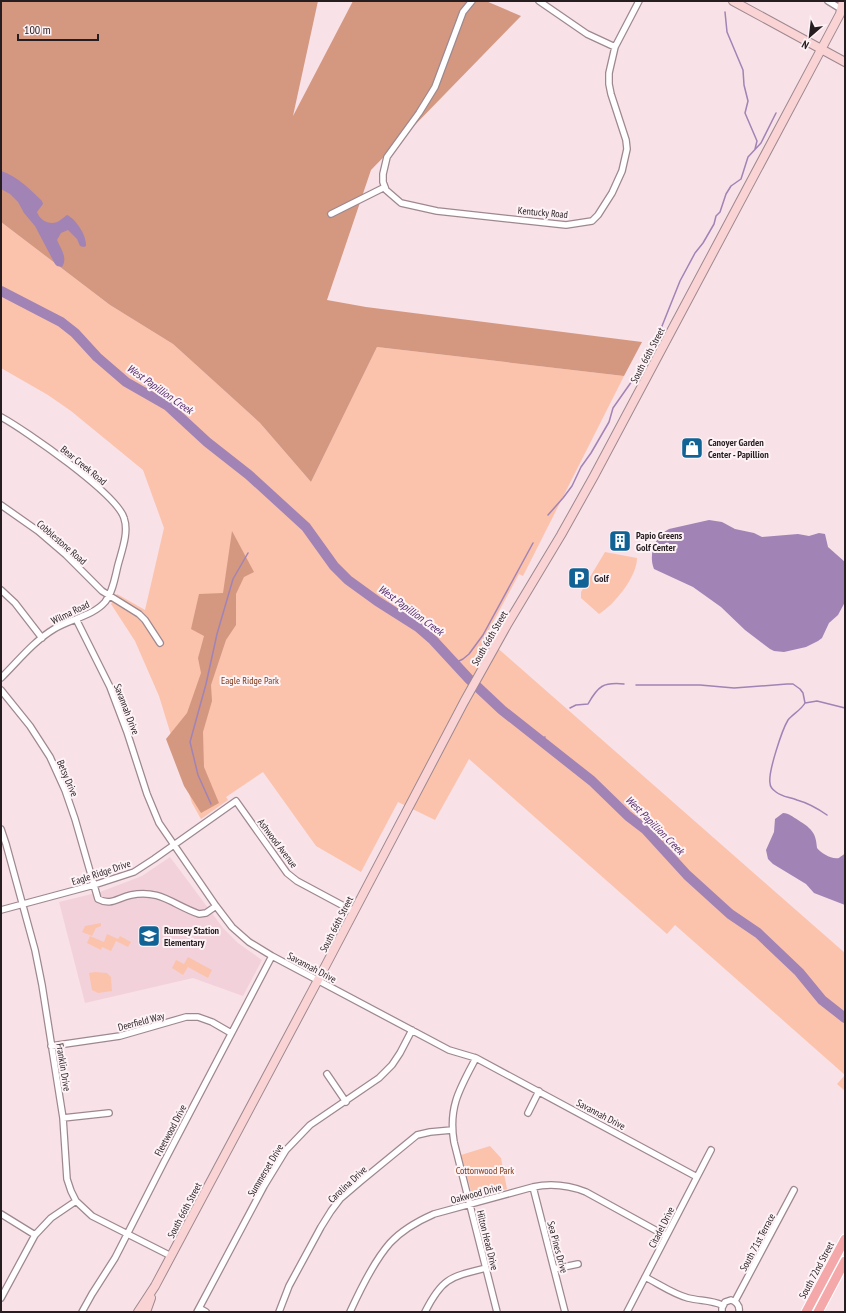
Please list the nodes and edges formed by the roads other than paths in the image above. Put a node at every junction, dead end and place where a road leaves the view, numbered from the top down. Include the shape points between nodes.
1 (472, 1) edge
2 (539, 1) edge
3 (639, 1) edge
4 (733, 1) edge
5 (828, 1) edge
6 (842, 5) edge
7 (615, 47) junction
8 (822, 49) junction
9 (845, 62) edge
10 (385, 188) junction
11 (331, 214) dead end
12 (1, 417) edge
13 (1, 505) edge
14 (123, 547) joint
15 (1, 590) edge
16 (109, 596) junction
17 (76, 619) junction
18 (42, 638) junction
19 (160, 644) dead end
20 (1, 678) edge
21 (1, 690) edge
22 (236, 801) joint
23 (1, 829) edge
24 (174, 845) junction
25 (94, 885) junction
26 (23, 904) junction
27 (216, 906) junction
28 (1, 910) edge
29 (353, 911) junction
30 (272, 956) junction
31 (318, 980) junction
32 (412, 1030) junction
33 (231, 1033) junction
34 (51, 1046) junction
35 (476, 1058) junction
36 (328, 1074) dead end
37 (539, 1091) junction
38 (346, 1102) junction
39 (109, 1113) dead end
40 (528, 1113) dead end
41 (63, 1118) junction
42 (452, 1130) junction
43 (711, 1150) dead end
44 (697, 1177) junction
45 (533, 1187) junction
46 (794, 1190) dead end
47 (76, 1201) junction
48 (470, 1204) junction
49 (1, 1214) edge
50 (128, 1234) junction
51 (35, 1235) junction
52 (666, 1236) junction
53 (845, 1239) edge
54 (171, 1256) junction
55 (845, 1261) edge
56 (578, 1264) dead end
57 (486, 1268) junction
58 (554, 1270) junction
59 (645, 1277) junction
60 (155, 1286) junction
61 (2, 1294) edge
62 (735, 1301) junction
63 (722, 1305) junction
64 (198, 1310) edge
65 (82, 1312) edge
66 (138, 1312) edge
67 (146, 1312) edge
68 (206, 1312) edge
69 (279, 1312) edge
70 (350, 1312) edge
71 (425, 1312) edge
72 (497, 1312) edge
73 (565, 1312) edge
74 (627, 1312) edge
75 (722, 1312) edge
76 (739, 1312) edge
77 (806, 1312) edge
78 (818, 1312) edge

1 - 10 street via 464,12 435,86 387,157 383,174
2 - 7 street via 587,34
3 - 7 street, Kentucky Road
4 - 8 street
5 - 6 street
6 - 8 street, South 66th Street
7 - 10 street, Kentucky Road via 609,84 627,149 622,171 612,193 604,208 592,221 566,225 437,211 401,203
8 - 9 street
8 - 29 street, South 66th Street via 589,485 485,663
10 - 11 street
12 - 14 street, Bear Creek Road via 68,463 121,509 126,528
13 - 16 street, Cobblestone Road via 61,550
14 - 16 street, Wilma Road
15 - 18 street
16 - 17 street, Wilma Road via 97,609
16 - 19 street, Cobblestone Road via 139,614
17 - 18 street, Wilma Road
17 - 24 street, Savannah Drive via 110,687 159,823
18 - 20 street, Wilma Road
21 - 25 street, Betsy Drive via 30,726 53,764 75,819
22 - 24 street, Eagle Ridge Drive
22 - 29 street, Ashwood Avenue via 288,873 297,881
23 - 26 street, Franklin Drive
24 - 25 street, Eagle Ridge Drive via 134,872
24 - 27 street, Savannah Drive
25 - 26 street, Eagle Ridge Drive
25 - 27 street, Betsy Drive via 98,900 103,902 109,903 130,895 150,894 163,897 199,914 206,913
26 - 28 street, Eagle Ridge Drive
26 - 34 street, Franklin Drive via 35,950
27 - 30 street, Savannah Drive via 249,942
29 - 31 street, South 66th Street
30 - 31 street, Savannah Drive
30 - 33 street, Fleetwood Drive
31 - 32 street, Savannah Drive
31 - 54 street, South 66th Street
32 - 35 street, Savannah Drive via 449,1050
32 - 38 street, Summerset Drive via 392,1065
33 - 34 street, Deerfield Way via 198,1017 186,1017 120,1036
33 - 50 street, Fleetwood Drive
34 - 41 street, Franklin Drive
35 - 37 street, Savannah Drive
35 - 42 street, Hilton Head Drive via 456,1100
36 - 38 street
37 - 40 street
37 - 44 street, Savannah Drive
38 - 64 street, Summerset Drive via 310,1125 286,1150 260,1193
39 - 41 street
41 - 47 street, Franklin Drive via 67,1179
42 - 48 street, Hilton Head Drive
42 - 69 street, Carolina Drive via 417,1135 340,1199 317,1233 289,1286
43 - 44 street, Citadel Drive
44 - 52 street, Citadel Drive
45 - 48 street, Oakwood Drive
45 - 52 street, Oakwood Drive via 545,1184 572,1187 586,1192
45 - 58 street, Sea Pines Drive
46 - 62 street, South 71st Terrace
47 - 50 street, Franklin Drive via 92,1216
47 - 51 street via 51,1218
48 - 57 street, Hilton Head Drive
48 - 70 street, Oakwood Drive via 418,1221 391,1242 372,1269
49 - 51 street
50 - 54 street, Franklin Drive
50 - 65 street, Fleetwood Drive
51 - 61 street
52 - 59 street, Citadel Drive
53 - 77 main road, South 72nd Street
54 - 60 street, South 66th Street
55 - 78 main road
56 - 58 street
57 - 71 street via 446,1281 433,1295
57 - 72 street, Hilton Head Drive
58 - 73 street, Sea Pines Drive
59 - 63 street via 682,1296 715,1301
59 - 74 street, Citadel Drive
60 - 66 street, South 66th Street
60 - 67 street, South 66th Street
62 - 63 street via 728,1301
62 - 76 street via 739,1306
63 - 75 street
64 - 68 street

